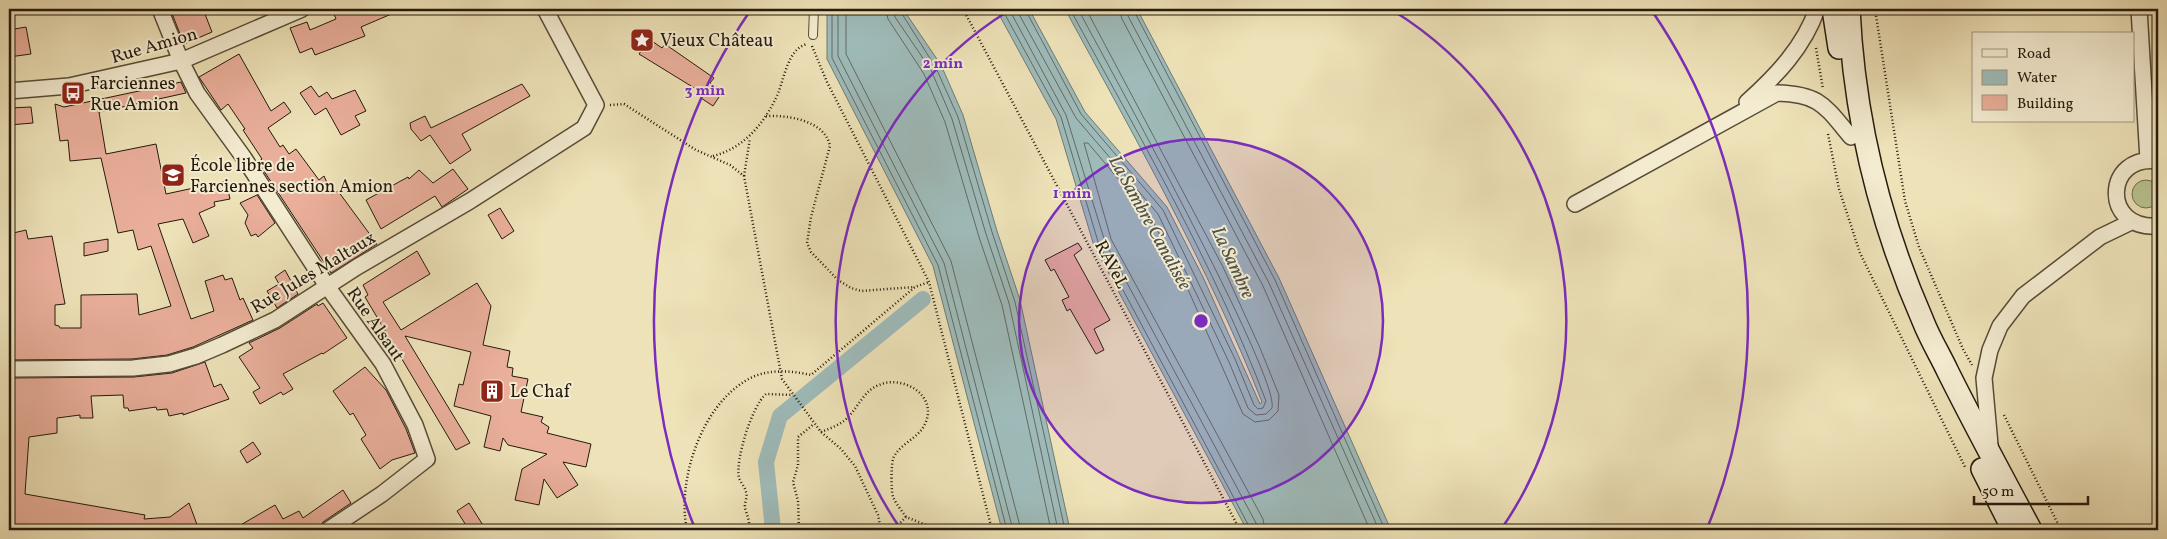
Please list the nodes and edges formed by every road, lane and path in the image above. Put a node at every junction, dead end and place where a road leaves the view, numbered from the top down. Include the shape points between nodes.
1 (160, 9) edge
2 (302, 9) edge
3 (545, 9) edge
4 (814, 9) edge
5 (963, 9) edge
6 (1817, 9) edge
7 (1833, 9) edge
8 (1849, 9) edge
9 (1875, 9) edge
10 (2139, 9) edge
11 (813, 35) dead end
12 (181, 61) junction
13 (9, 91) edge
14 (596, 106) junction
15 (1733, 115) junction
16 (766, 116) junction
17 (750, 136) junction
18 (1851, 137) junction
19 (713, 156) junction
20 (2153, 161) edge
21 (744, 176) junction
22 (1575, 204) dead end
23 (2131, 222) junction
24 (2158, 226) edge
25 (929, 282) junction
26 (327, 286) junction
27 (915, 287) junction
28 (9, 368) edge
29 (780, 372) junction
30 (1984, 386) junction
31 (793, 395) junction
32 (2002, 411) dead end
33 (814, 424) junction
34 (821, 432) junction
35 (1991, 457) junction
36 (906, 517) junction
37 (328, 530) edge
38 (687, 530) edge
39 (748, 530) edge
40 (799, 530) edge
41 (881, 530) edge
42 (893, 530) edge
43 (939, 530) edge
44 (992, 530) edge
45 (1240, 530) edge
46 (2013, 530) edge
47 (2032, 530) edge
48 (2061, 530) edge

1 - 12 street, Rue Alsaut
2 - 12 street, Rue Amion
3 - 14 street
4 - 11 lane
5 - 45 path, RAVeL / RAVeL
6 - 15 street via 1813,22 1789,61
7 - 18 main road
8 - 35 main road via 1852,57 1864,135 1895,248 1923,322
9 - 30 path via 1905,201 1919,247 1963,349
10 - 20 street
12 - 13 street, Rue Amion via 70,86
12 - 26 street, Rue Alsaut via 197,92
14 - 19 path via 624,104 696,150
14 - 26 street, Rue Jules Maltaux via 584,128
15 - 18 street via 1777,93 1796,93 1823,104
15 - 22 street
16 - 17 path
16 - 25 path via 794,54 799,48 810,45
16 - 27 path via 795,117 828,137 830,146 807,243 819,263 838,280 861,291
17 - 19 path via 727,152
17 - 21 path
18 - 46 main road via 1860,181 1882,253 1911,326
19 - 21 path
20 - 23 street via 2134,163 2117,184 2116,198 2121,212
21 - 29 path
23 - 24 street via 2144,227
23 - 30 street via 2100,237 2023,296 1995,337
25 - 27 path
25 - 44 path
26 - 28 street, Rue Jules Maltaux via 275,320 196,356 168,364 133,368
26 - 37 street, Rue Alsaut via 383,364 415,425 427,459
27 - 29 path via 811,375
29 - 31 path
29 - 38 path via 754,377 740,386 707,421 687,476 684,512
30 - 35 street
31 - 33 path
31 - 39 path via 766,394 752,415 738,465 747,494
32 - 48 path
33 - 34 path
33 - 40 path via 798,438 798,465 793,482 798,501
34 - 36 path via 850,416 863,397 882,384 898,381 909,384 919,393 927,404 924,425 893,460 893,496
34 - 41 path via 855,466 878,515
35 - 47 main road
36 - 42 path
36 - 43 path

